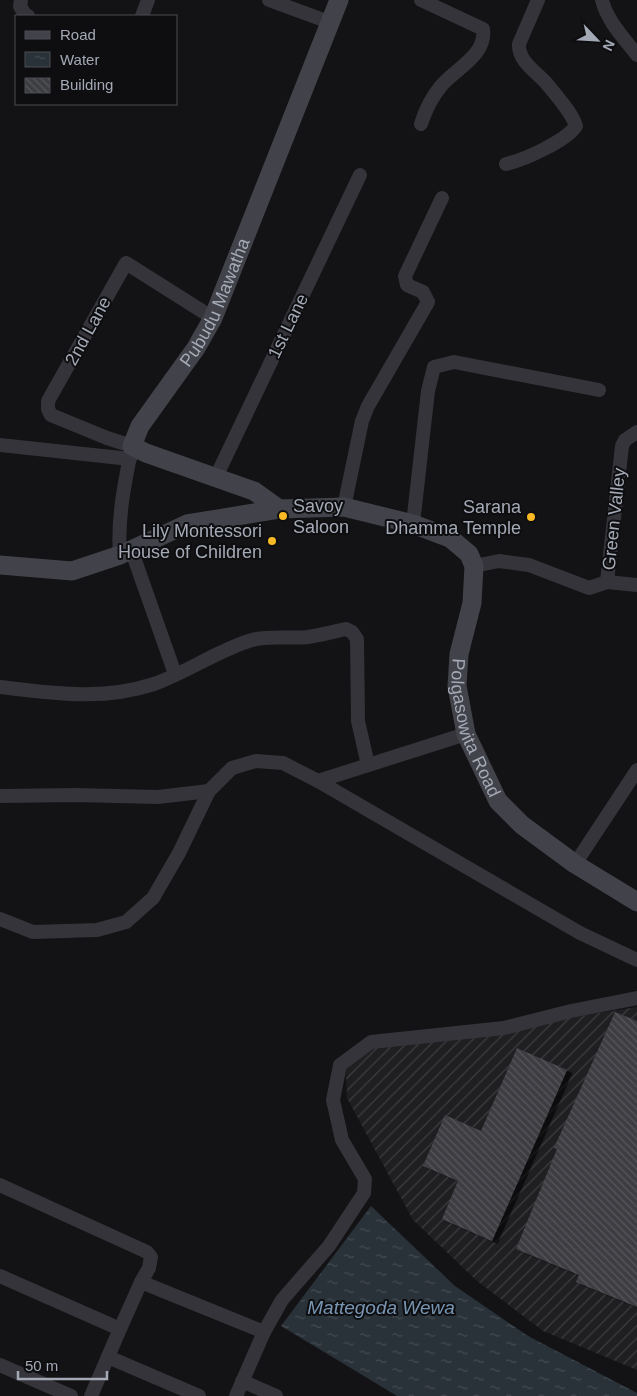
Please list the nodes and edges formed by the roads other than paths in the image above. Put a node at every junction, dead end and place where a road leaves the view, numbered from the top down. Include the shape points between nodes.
1 (21, 0) edge
2 (148, 0) edge
3 (269, 0) edge
4 (339, 0) edge
5 (421, 0) edge
6 (538, 0) edge
7 (602, 0) edge
8 (25, 15) edge
9 (142, 15) edge
10 (329, 22) junction
11 (637, 55) edge
12 (421, 124) dead end
13 (506, 164) dead end
14 (360, 175) dead end
15 (442, 198) dead end
16 (213, 318) junction
17 (599, 390) dead end
18 (637, 432) edge
19 (0, 445) edge
20 (131, 453) junction
21 (216, 477) junction
22 (344, 508) junction
23 (279, 509) junction
24 (413, 524) junction
25 (126, 552) junction
26 (0, 565) edge
27 (474, 566) junction
28 (607, 582) junction
29 (637, 585) edge
30 (175, 674) junction
31 (0, 687) edge
32 (466, 734) junction
33 (368, 765) junction
34 (637, 770) edge
35 (318, 781) junction
36 (209, 791) junction
37 (0, 796) edge
38 (575, 864) junction
39 (637, 902) edge
40 (0, 919) edge
41 (637, 960) edge
42 (637, 998) edge
43 (0, 1185) edge
44 (0, 1276) edge
45 (141, 1282) junction
46 (120, 1329) junction
47 (264, 1332) junction
48 (108, 1357) junction
49 (0, 1365) edge
50 (242, 1381) junction
51 (71, 1396) edge
52 (91, 1396) edge
53 (199, 1396) edge
54 (236, 1396) edge
55 (276, 1396) edge

1 - 8 street via 20,6
2 - 9 street
3 - 10 street
4 - 10 street, Pubudu Mawatha
5 - 12 street via 483,30 484,38 476,53 440,86 424,112
6 - 13 street via 519,50 576,126 572,132 540,151
7 - 11 street via 611,21
10 - 16 street, Pubudu Mawatha
14 - 21 street, 1st Lane
15 - 22 street via 404,276 407,285 423,292 428,302 368,406
16 - 20 street, Pubudu Mawatha via 196,348 140,426
16 - 20 street, 2nd Lane via 126,263 48,401 48,409 51,415 107,438
17 - 24 street via 454,362 434,367 428,391
18 - 28 street, Green Valley via 622,446
19 - 20 street
20 - 21 street via 146,453
20 - 25 street via 118,536
21 - 23 street via 254,491
22 - 23 street
22 - 24 street
23 - 25 street via 187,524
24 - 27 street via 450,538 469,554
25 - 26 street via 72,571
25 - 30 street
27 - 28 street via 499,561 529,566 589,588
27 - 32 street, Polgasowita Road via 472,603 459,654 457,686
28 - 29 street
30 - 31 street via 118,693 68,695
30 - 33 street via 252,640 307,637 346,629 357,638 358,720
32 - 33 street
32 - 38 street, Polgasowita Road via 498,801 522,825
33 - 35 street
34 - 38 street
35 - 36 street via 283,762 256,761 232,768
35 - 41 street via 580,933
36 - 37 street via 158,797
36 - 40 street via 154,898 126,922 97,930 33,932
38 - 39 street, Polgasowita Road
42 - 47 street via 504,1028 371,1042 340,1065 333,1100 342,1140 365,1179 364,1192 329,1246 282,1300
43 - 45 street via 147,1252 151,1258 149,1268
44 - 46 street
45 - 46 street
45 - 47 street
46 - 48 street
47 - 50 street
48 - 52 street
48 - 53 street
49 - 51 street
50 - 54 street
50 - 55 street

